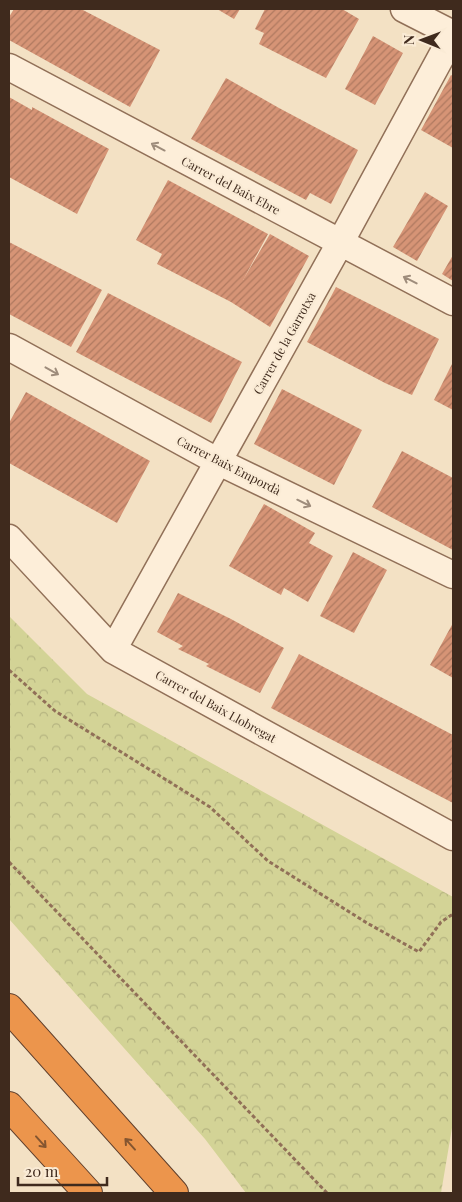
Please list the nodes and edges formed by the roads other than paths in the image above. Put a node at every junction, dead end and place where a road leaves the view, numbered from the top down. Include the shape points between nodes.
1 (404, 9) edge
2 (453, 35) edge
3 (9, 67) edge
4 (340, 244) junction
5 (453, 302) edge
6 (9, 347) edge
7 (217, 461) junction
8 (9, 538) edge
9 (453, 575) edge
10 (113, 650) junction
11 (453, 837) edge
12 (9, 1008) edge
13 (9, 1106) edge
14 (88, 1193) edge
15 (174, 1193) edge

1 - 2 street
2 - 4 street, Carrer de la Garrotxa
4 -> 3 street, Carrer del Baix Ebre
5 -> 4 street, Carrer del Baix Ebre
4 - 7 street, Carrer de la Garrotxa
6 -> 7 street, Carrer Baix Empordà
7 -> 9 street, Carrer Baix Empordà
7 - 10 street, Carrer de la Garrotxa
8 - 10 street, Carrer del Baix Llobregat
10 - 11 street, Carrer del Baix Llobregat
15 -> 12 highway
13 -> 14 highway

